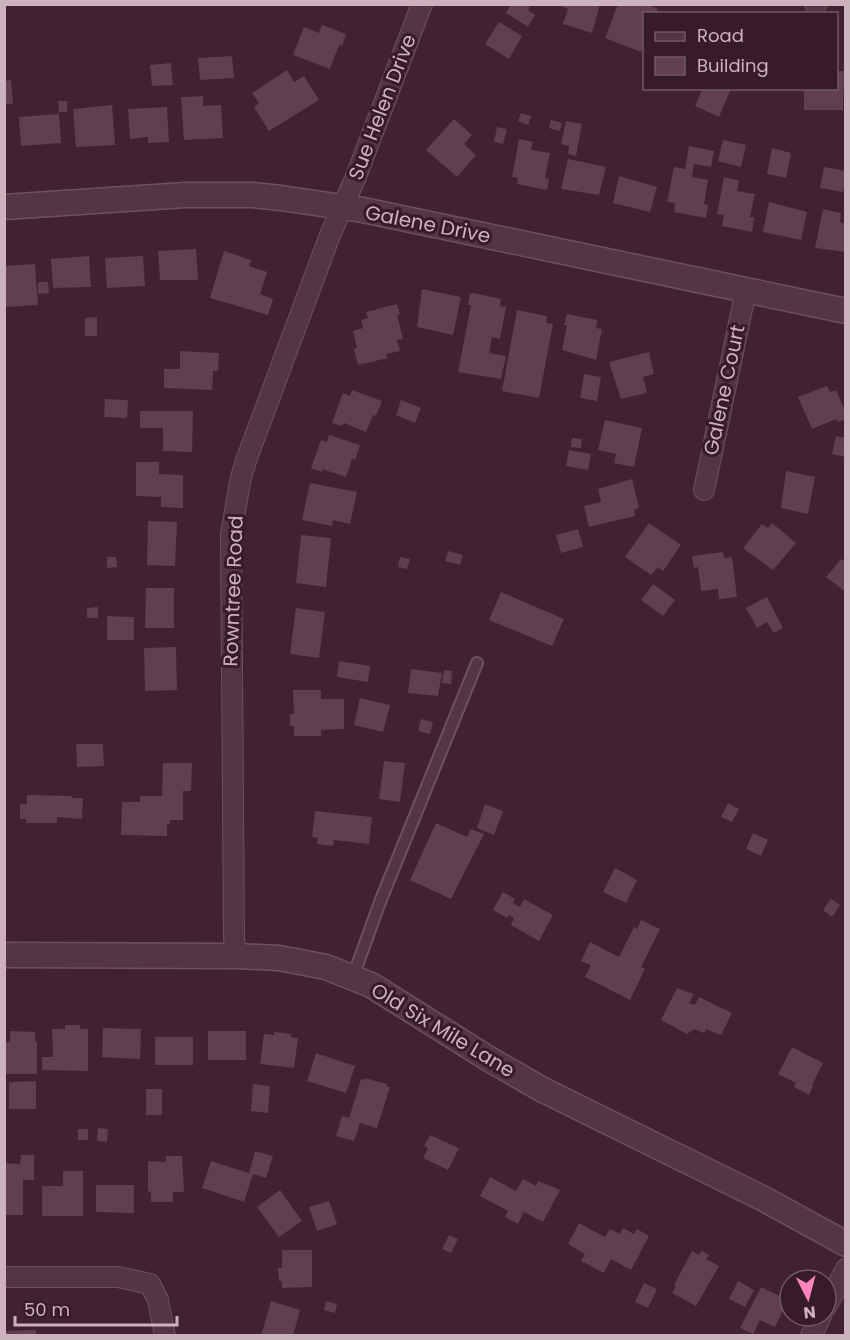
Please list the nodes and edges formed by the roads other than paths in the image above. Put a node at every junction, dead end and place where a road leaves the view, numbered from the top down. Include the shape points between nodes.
1 (422, 4) edge
2 (4, 207) edge
3 (342, 208) junction
4 (746, 290) junction
5 (846, 310) edge
6 (704, 490) dead end
7 (477, 663) dead end
8 (4, 955) edge
9 (236, 956) junction
10 (353, 977) junction
11 (846, 1244) edge
12 (846, 1269) edge
13 (4, 1277) edge
14 (838, 1284) edge
15 (165, 1335) edge

1 - 3 street, Sue Helen Drive
2 - 3 street, Galene Drive via 185,195 253,195
3 - 4 street, Galene Drive
3 - 9 street, Rowntree Road via 247,459 231,534
4 - 5 street, Galene Drive
4 - 6 street, Galene Court
7 - 10 lane
8 - 9 street, Old Six Mile Lane
9 - 10 street, Old Six Mile Lane via 300,961
10 - 11 street, Old Six Mile Lane via 543,1090
12 - 14 street
13 - 15 street via 118,1277 150,1284 158,1300

